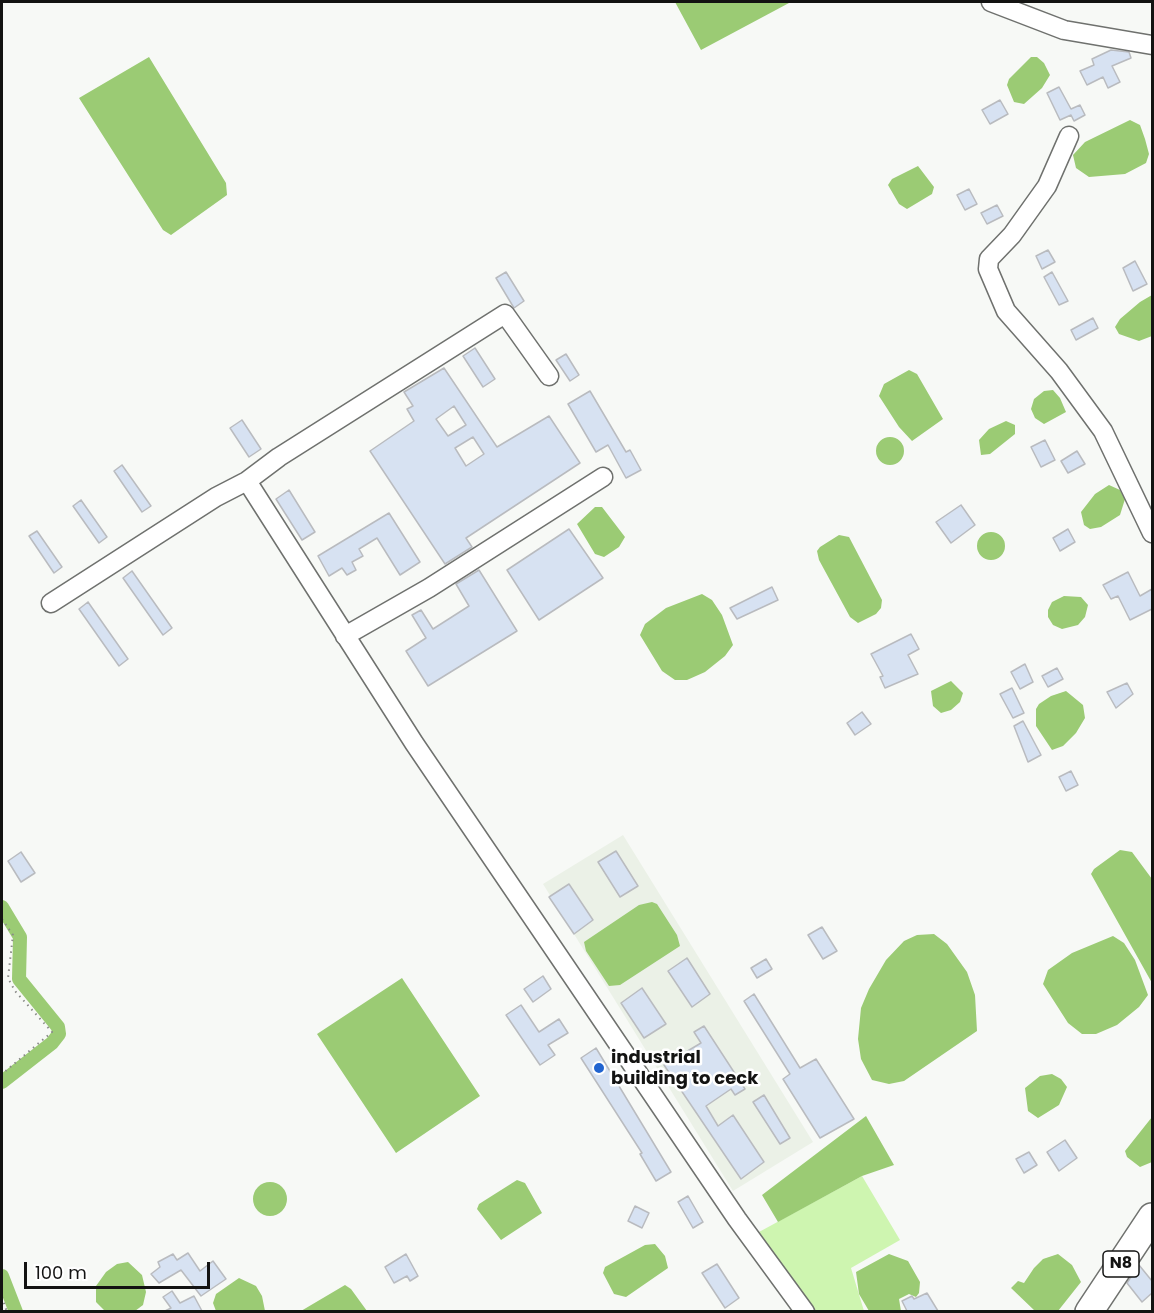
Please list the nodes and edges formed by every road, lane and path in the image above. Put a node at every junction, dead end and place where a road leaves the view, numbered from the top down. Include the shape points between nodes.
1 (991, 2) edge
2 (1152, 45) edge
3 (1069, 136) dead end
4 (549, 376) dead end
5 (603, 477) dead end
6 (247, 481) junction
7 (1152, 533) edge
8 (51, 603) dead end
9 (345, 636) junction
10 (2, 919) edge
11 (2, 1074) edge
12 (1152, 1217) edge
13 (2, 1297) edge
14 (7, 1311) edge
15 (805, 1311) edge
16 (1089, 1311) edge

1 - 2 street via 1064,30
3 - 7 street via 1047,186 1012,235 989,259 988,269 1006,310 1059,371 1103,431
4 - 6 street via 505,314
5 - 9 street via 429,588
6 - 8 street
6 - 9 street
9 - 15 street via 737,1219
10 - 11 path via 12,935 8,978 52,1032
12 - 16 highway, N8
13 - 14 path

